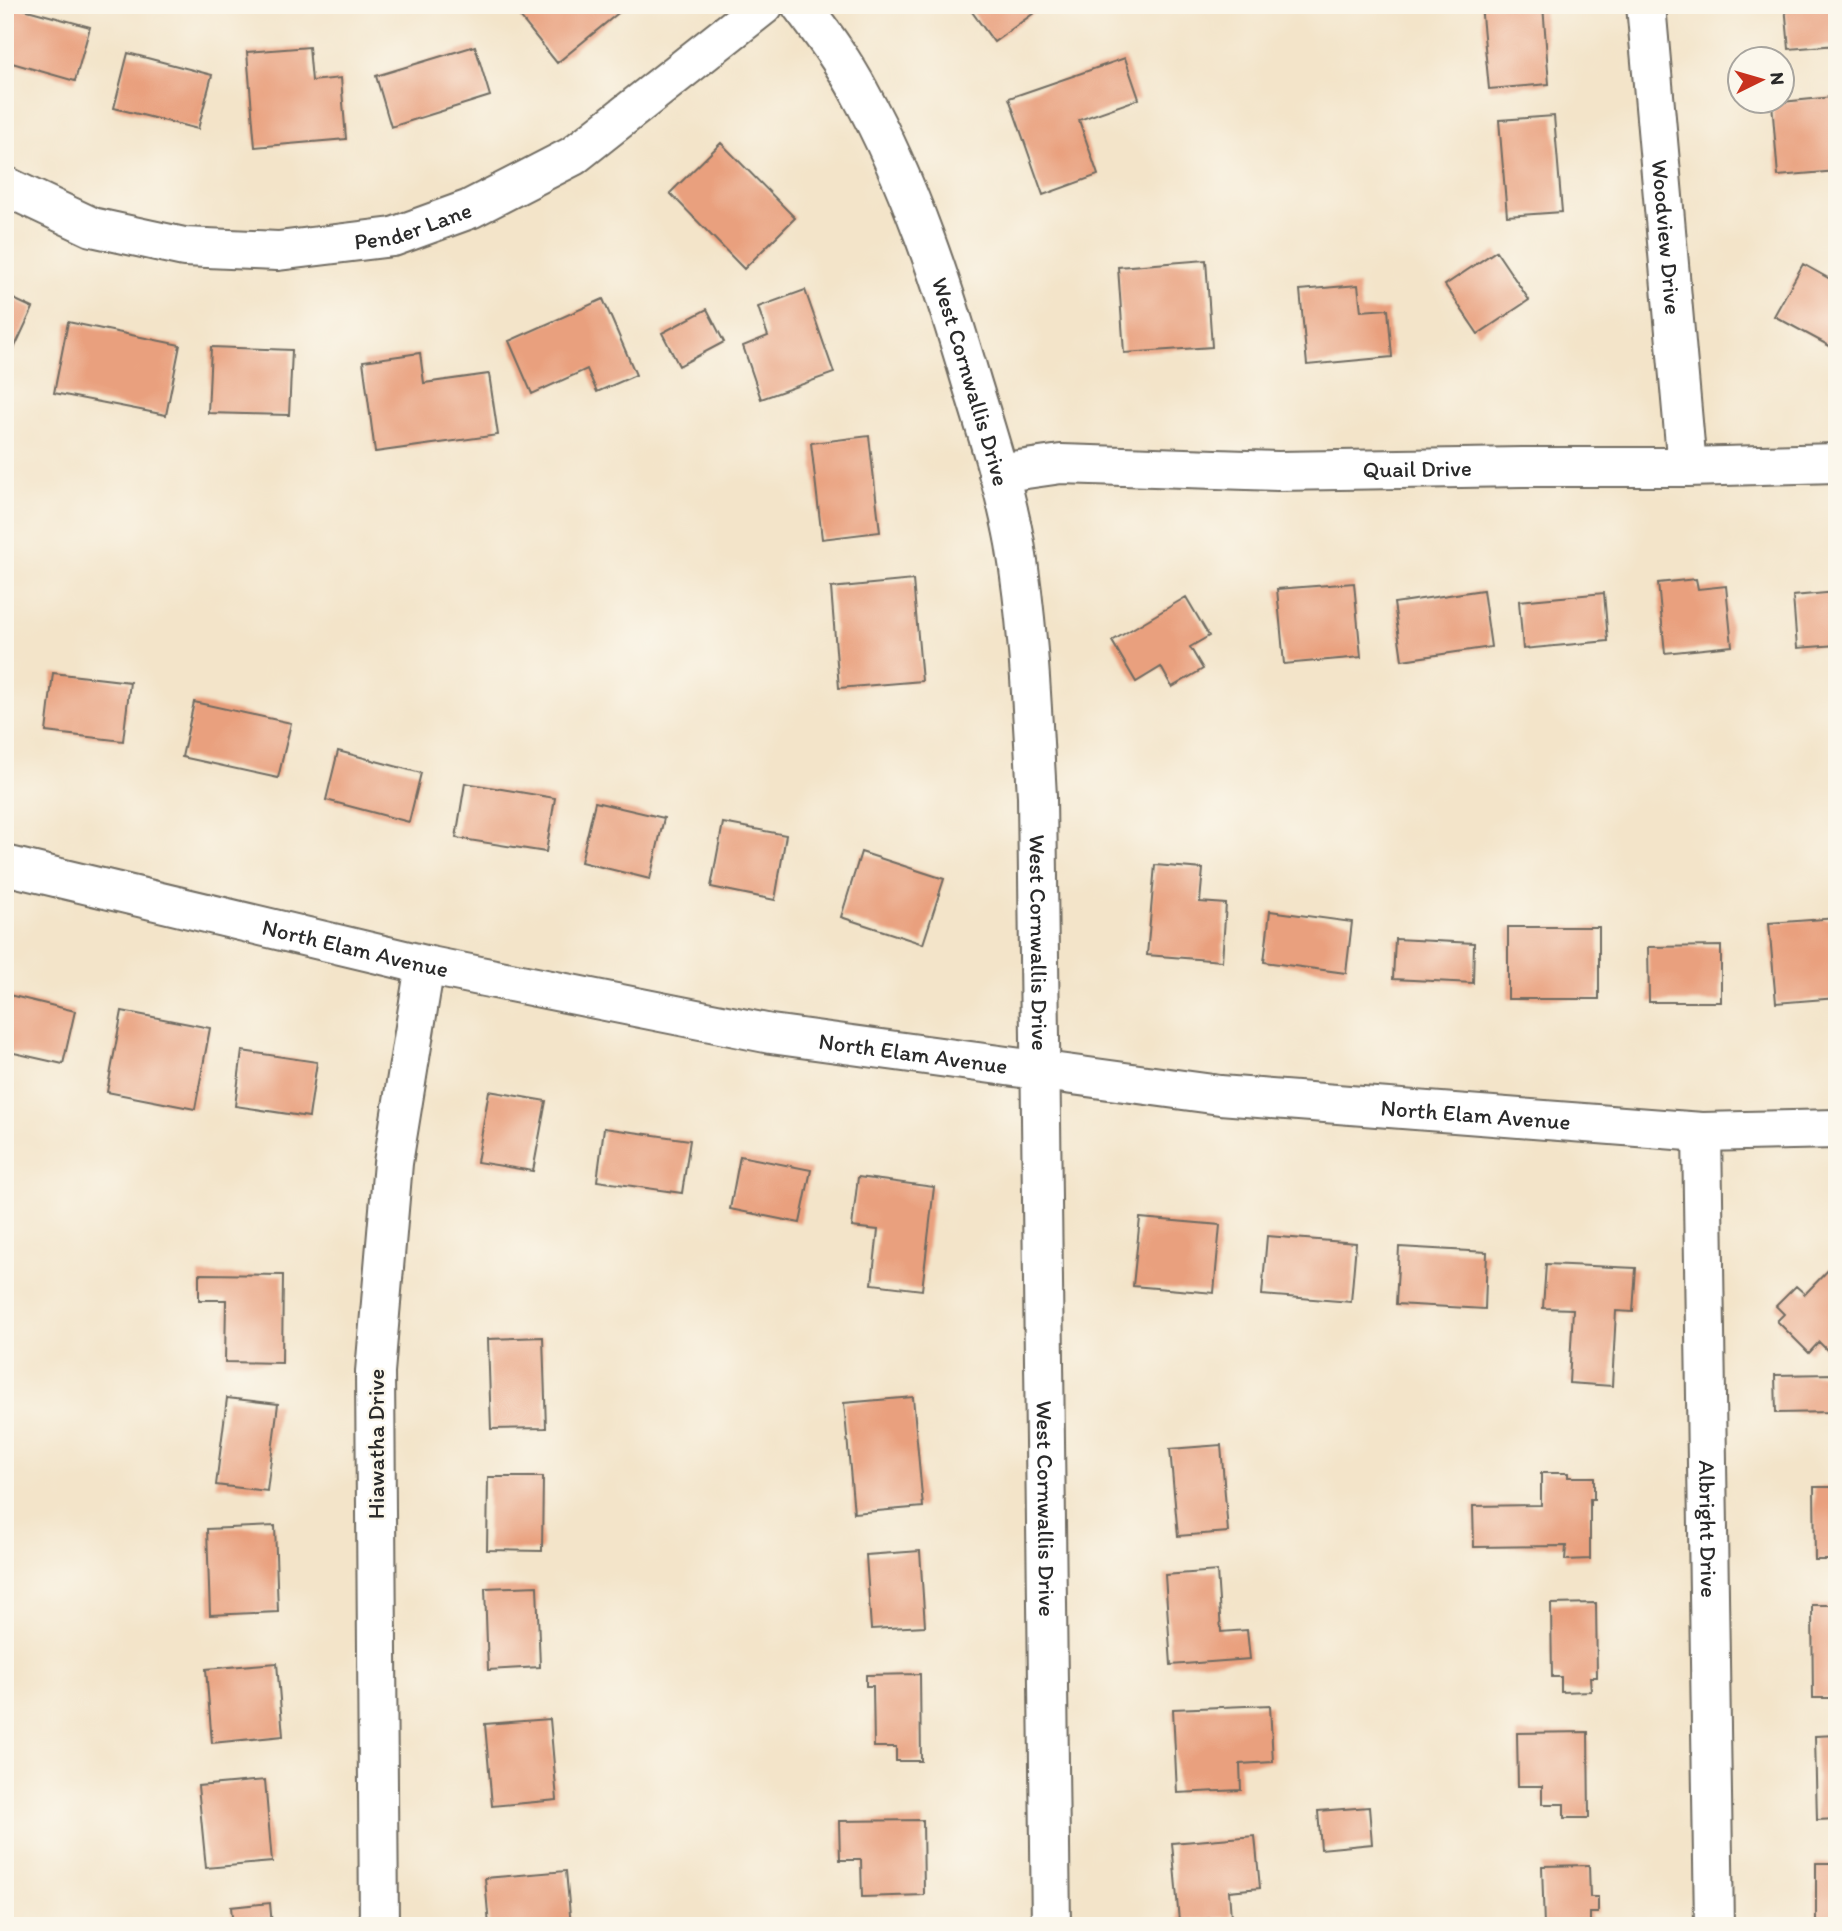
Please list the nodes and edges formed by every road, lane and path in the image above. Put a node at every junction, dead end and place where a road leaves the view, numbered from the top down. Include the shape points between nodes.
1 (764, 5) edge
2 (801, 5) edge
3 (1646, 5) edge
4 (5, 187) edge
5 (1837, 463) edge
6 (1687, 467) junction
7 (998, 473) junction
8 (5, 864) edge
9 (425, 965) junction
10 (1041, 1071) junction
11 (1837, 1129) edge
12 (1702, 1132) junction
13 (379, 1926) edge
14 (1051, 1926) edge
15 (1714, 1926) edge

1 - 4 street, Pender Lane via 573,156 470,209 393,237 278,251 184,247 92,227
2 - 7 street, West Cornwallis Drive via 860,92 896,168 945,293
3 - 6 street, Woodview Drive
5 - 6 street, Quail Drive
6 - 7 street, Quail Drive via 1278,471 1061,464
7 - 10 street, West Cornwallis Drive via 1026,619 1037,796
8 - 9 street, North Elam Avenue
9 - 10 street, North Elam Avenue via 771,1034
9 - 13 street, Hiawatha Drive via 393,1163 375,1372
10 - 12 street, North Elam Avenue via 1220,1095
10 - 14 street, West Cornwallis Drive
11 - 12 street, North Elam Avenue
12 - 15 street, Albright Drive

